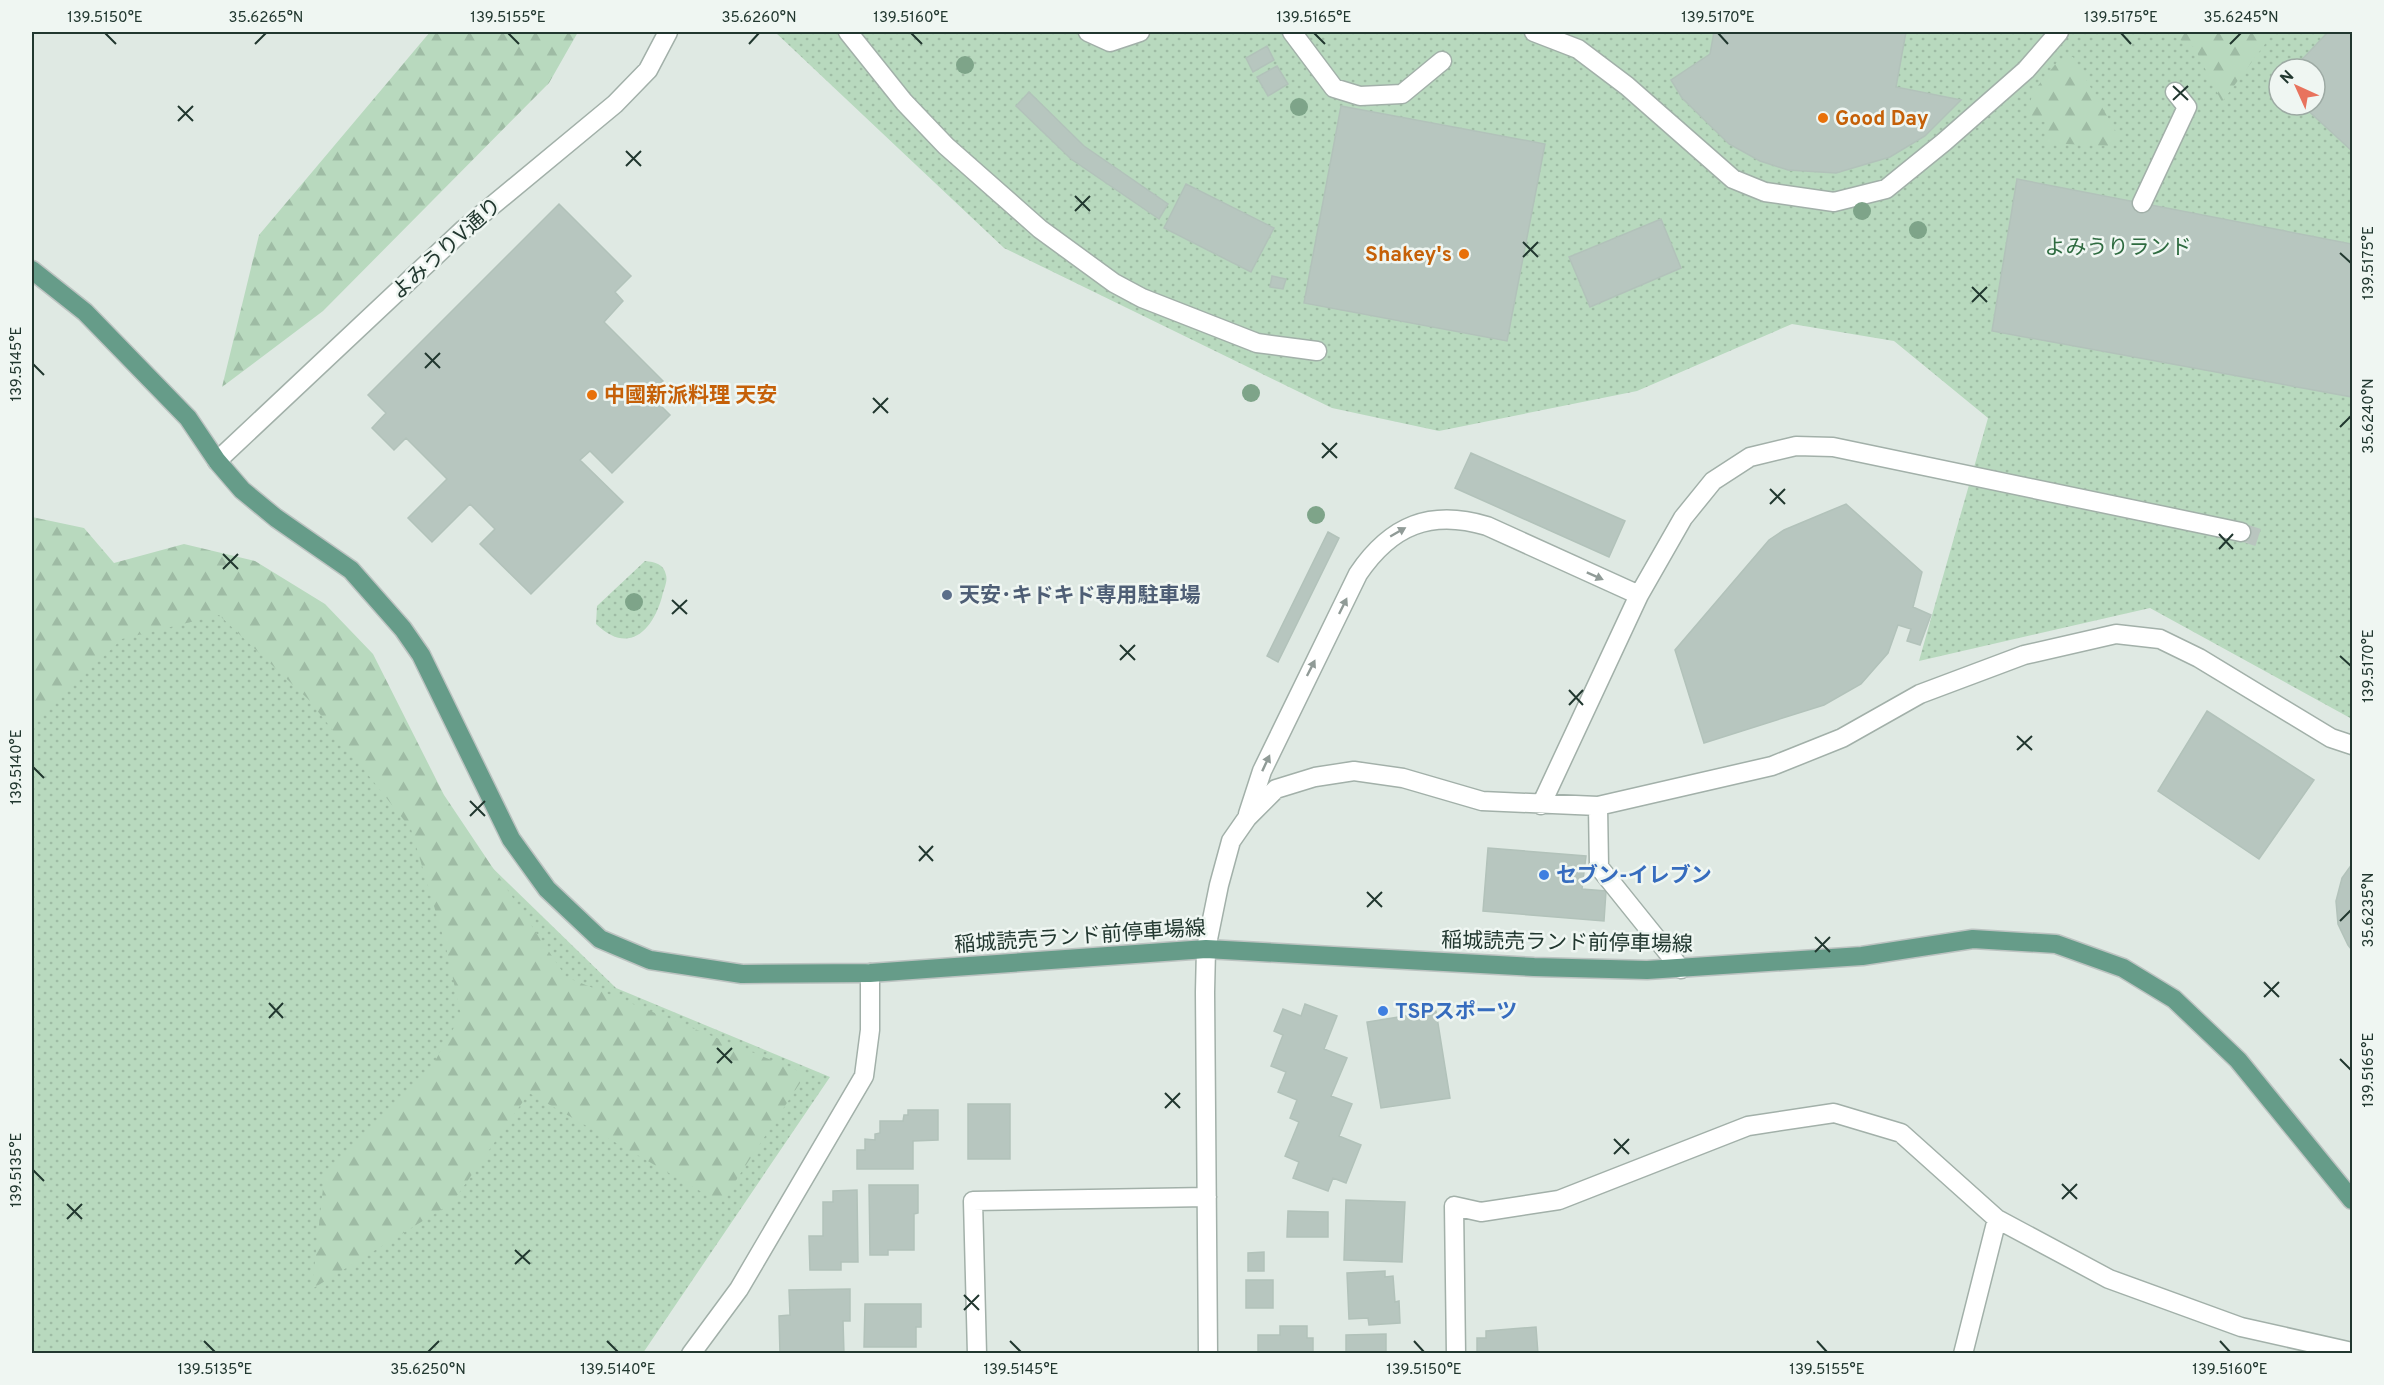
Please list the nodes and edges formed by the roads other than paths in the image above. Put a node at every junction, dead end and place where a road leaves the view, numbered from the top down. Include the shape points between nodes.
1 (668, 32) edge
2 (848, 32) edge
3 (1088, 32) edge
4 (1140, 32) edge
5 (1292, 32) edge
6 (1534, 32) edge
7 (2059, 32) edge
8 (1442, 61) dead end
9 (2175, 92) dead end
10 (2142, 203) dead end
11 (32, 270) edge
12 (1317, 351) dead end
13 (217, 461) junction
14 (2241, 532) tunnel mouth
15 (1639, 595) junction
16 (2352, 745) edge
17 (1541, 805) junction
18 (1598, 806) junction
19 (1247, 818) junction
20 (1206, 949) junction
21 (1681, 969) junction
22 (870, 973) junction
23 (1207, 1197) junction
24 (2352, 1200) edge
25 (1997, 1219) junction
26 (2352, 1352) edge
27 (691, 1353) edge
28 (977, 1353) edge
29 (1208, 1353) edge
30 (1456, 1353) edge
31 (1963, 1353) edge

1 - 13 street, よみうりV通り via 648,70 615,104 464,229
2 - 12 street via 904,102 946,146 1040,229 1114,283 1257,343
3 - 4 street via 1110,42
5 - 8 street via 1334,88 1360,96 1402,94
6 - 7 street via 1578,49 1628,86 1733,179 1765,192 1834,202 1886,189 2026,70
9 - 10 street via 2187,107
11 - 13 main road, 稲城読売ランド前停車場線 via 85,312 188,418
13 - 22 main road, 稲城読売ランド前停車場線 via 242,490 276,518 351,570 403,629 433,678 511,839 547,889 600,939 650,960 742,974
14 - 15 street via 1833,447 1796,446 1750,457 1713,481 1683,518
15 - 17 street
19 -> 15 street via 1262,771 1358,574 1372,553 1407,527 1430,520 1465,519
16 - 18 street via 2331,738 2199,658 2160,639 2116,634 2024,655 1920,694 1842,738 1772,766
17 - 18 street
17 - 19 street via 1482,801 1403,778 1354,771 1276,789
18 - 21 street via 1599,867
19 - 20 street via 1231,841
20 - 21 main road, 稲城読売ランド前停車場線 via 1534,967
20 - 22 main road, 稲城読売ランド前停車場線
20 - 23 street
21 - 24 main road, 稲城読売ランド前停車場線 via 1862,956 1973,939 2056,944 2123,968 2174,999 2238,1060
22 - 27 street via 870,1030 864,1076 739,1289
23 - 28 street via 973,1201
23 - 29 street
25 - 26 street via 2109,1279 2241,1327
25 - 30 street via 1901,1133 1834,1113 1748,1126 1559,1200 1481,1212 1454,1206
25 - 31 street

